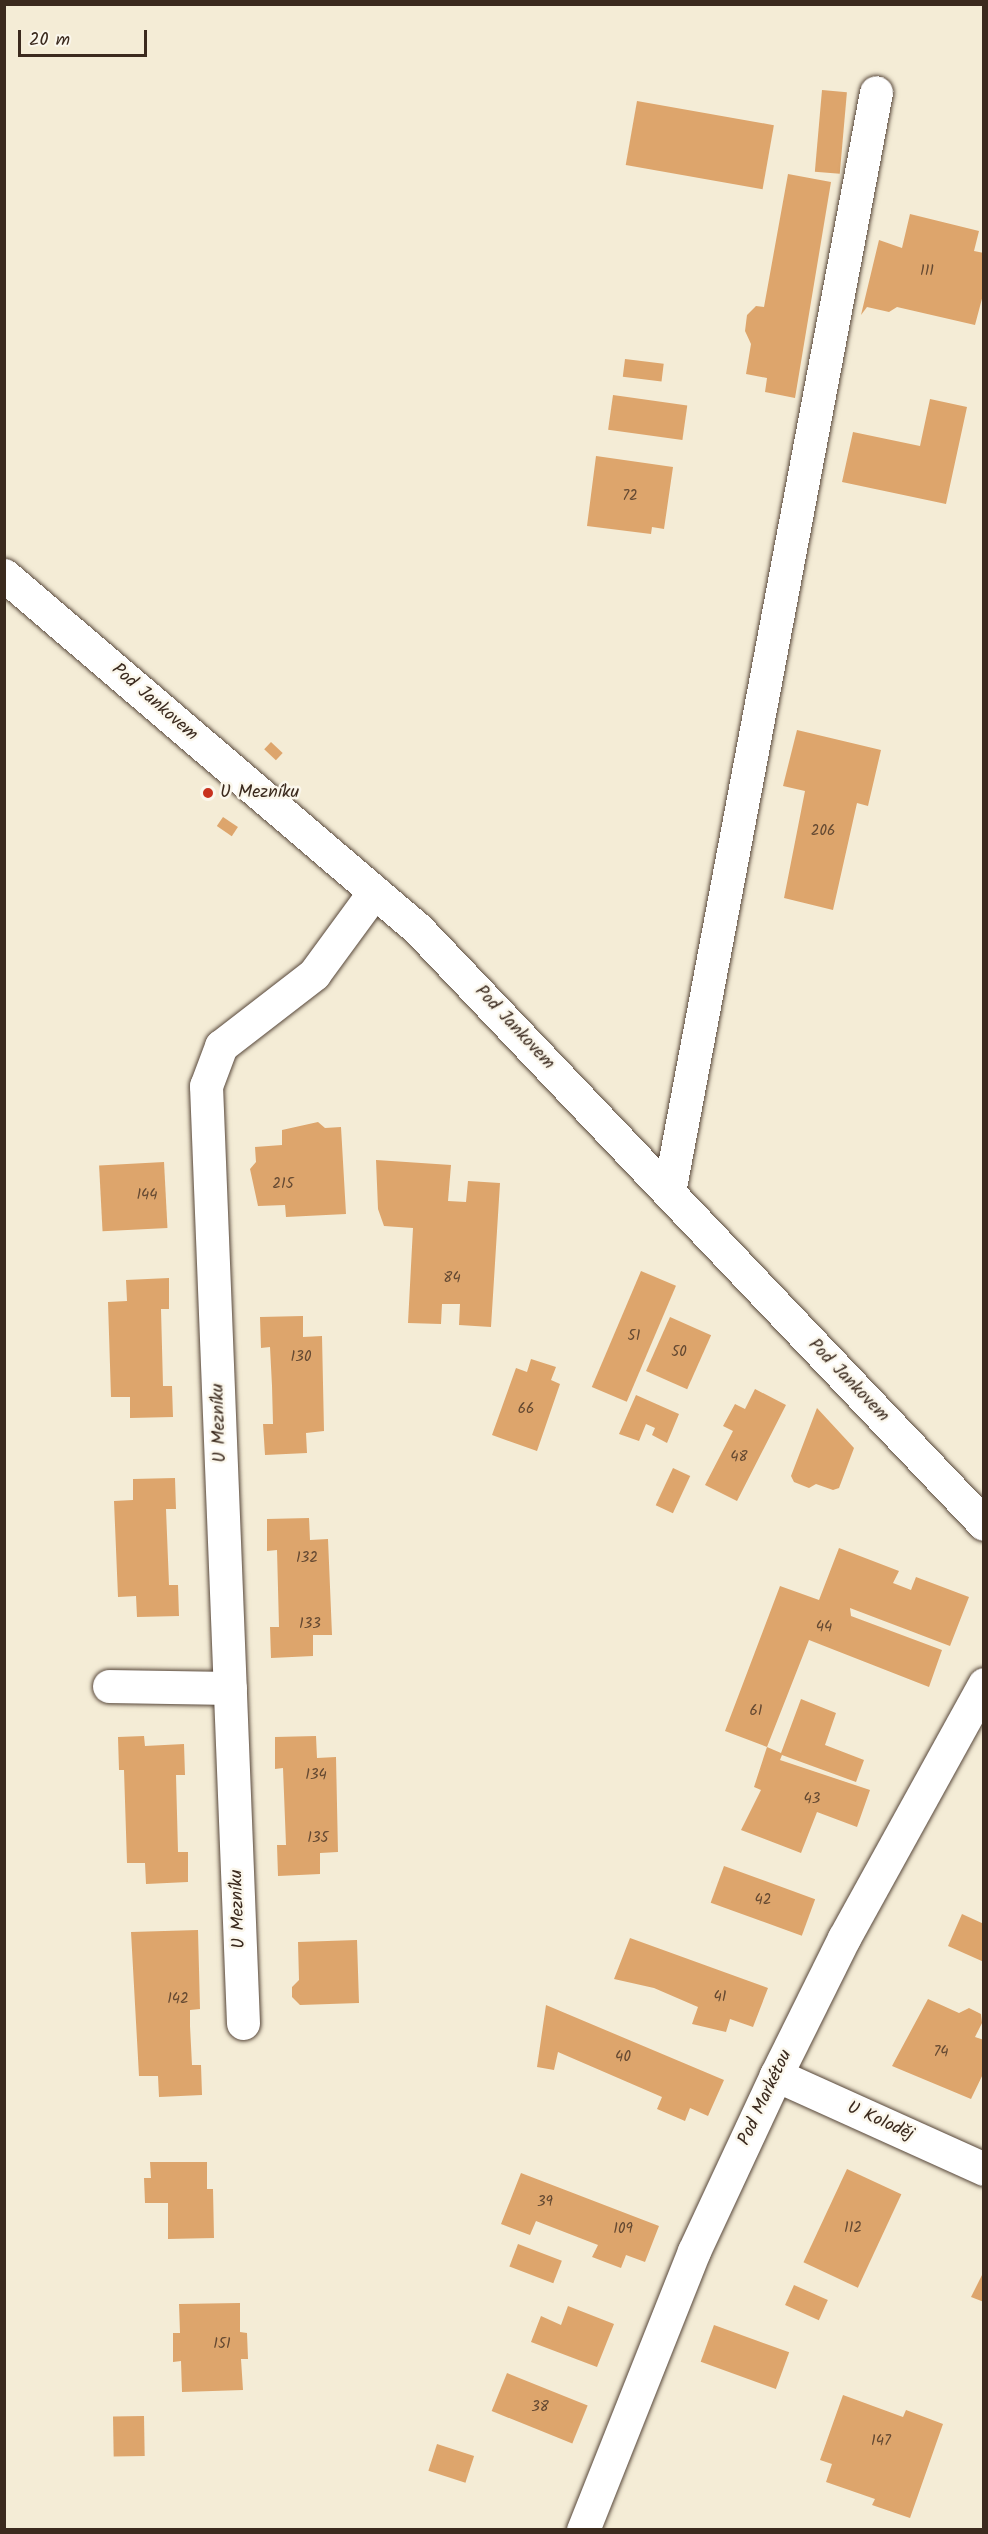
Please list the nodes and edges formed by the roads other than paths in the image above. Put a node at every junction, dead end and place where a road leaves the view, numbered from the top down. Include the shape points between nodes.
1 (876, 92) dead end
2 (4, 575) edge
3 (374, 892) junction
4 (669, 1192) junction
5 (984, 1524) edge
6 (984, 1684) edge
7 (109, 1686) dead end
8 (230, 1688) junction
9 (243, 2023) dead end
10 (776, 2074) junction
11 (984, 2169) edge
12 (583, 2529) edge

1 - 4 street
2 - 3 street, Pod Jankovem
3 - 4 street, Pod Jankovem via 450,961
3 - 8 street, U Mezníku via 314,974 221,1046 206,1086
4 - 5 street, Pod Jankovem
6 - 10 street, Pod Markétou via 844,1938
7 - 8 street
8 - 9 street, U Mezníku
10 - 11 street, U Koloděj
10 - 12 street, Pod Markétou via 694,2251

